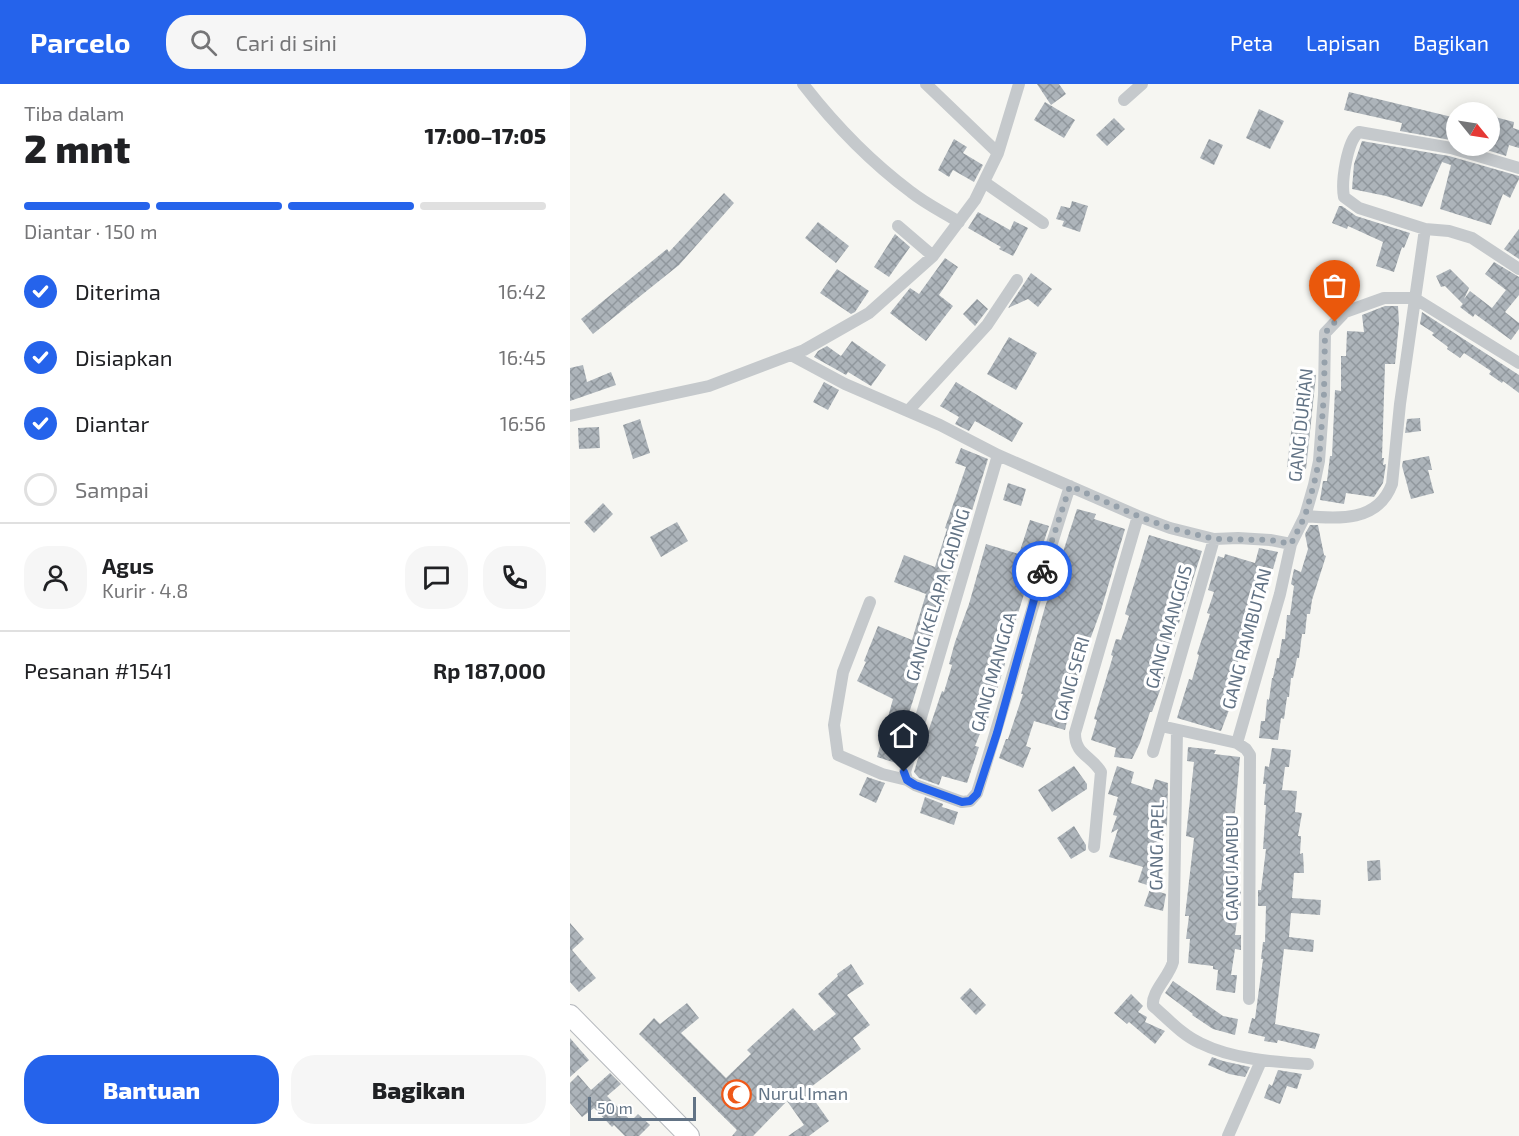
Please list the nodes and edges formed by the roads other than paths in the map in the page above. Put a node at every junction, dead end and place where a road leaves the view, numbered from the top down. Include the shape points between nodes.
1 (803, 84) edge
2 (926, 84) edge
3 (1019, 84) edge
4 (1142, 84) edge
5 (1125, 100) dead end
6 (998, 153) junction
7 (1519, 168) edge
8 (984, 182) junction
9 (959, 222) junction
10 (1043, 223) dead end
11 (898, 226) dead end
12 (1425, 230) junction
13 (933, 256) junction
14 (1519, 269) edge
15 (1017, 280) dead end
16 (1414, 298) junction
17 (791, 355) junction
18 (1519, 363) edge
19 (908, 411) junction
20 (570, 416) edge
21 (998, 455) junction
22 (1070, 486) junction
23 (1138, 516) junction
24 (1305, 516) junction
25 (1214, 539) junction
26 (1291, 544) junction
27 (870, 602) dead end
28 (1161, 726) junction
29 (1177, 730) junction
30 (1237, 743) junction
31 (1154, 752) dead end
32 (907, 780) junction
33 (1094, 847) dead end
34 (1249, 999) dead end
35 (571, 1018) edge
36 (1262, 1061) junction
37 (1308, 1064) dead end
38 (689, 1136) edge
39 (1228, 1136) edge

1 - 9 street via 830,118 887,172 913,194
2 - 6 street
3 - 6 street
4 - 5 street
6 - 8 street
7 - 12 street via 1451,148 1359,132 1351,141 1342,187 1344,197 1359,208
8 - 9 street
8 - 10 street
9 - 13 street
11 - 13 street
12 - 14 street via 1449,231 1472,238
12 - 16 street
13 - 17 street via 869,313
15 - 19 street via 987,324
16 - 18 street
16 - 24 street, GANG DURIAN via 1384,298 1345,312 1325,333 1319,461
16 - 24 street via 1388,495 1378,507 1350,517
17 - 19 street
17 - 20 street via 709,386
19 - 21 street
21 - 22 street
21 - 32 street, GANG KELAPA GADING via 904,772
22 - 23 street
22 - 32 street, GANG MANGGA via 977,794 962,802
23 - 25 street
23 - 33 street, GANG SERI via 1075,733 1078,749 1101,772
24 - 26 street, GANG DURIAN
25 - 26 street
25 - 28 street, GANG MANGGIS
26 - 30 street, GANG RAMBUTAN
27 - 32 street via 843,672 834,724 838,755
28 - 29 street
28 - 31 street, GANG MANGGIS
29 - 30 street
29 - 36 street, GANG APEL via 1173,962 1154,995 1153,1006 1198,1043
30 - 34 street, GANG JAMBU via 1250,755
35 - 38 highway
36 - 37 street
36 - 39 street

